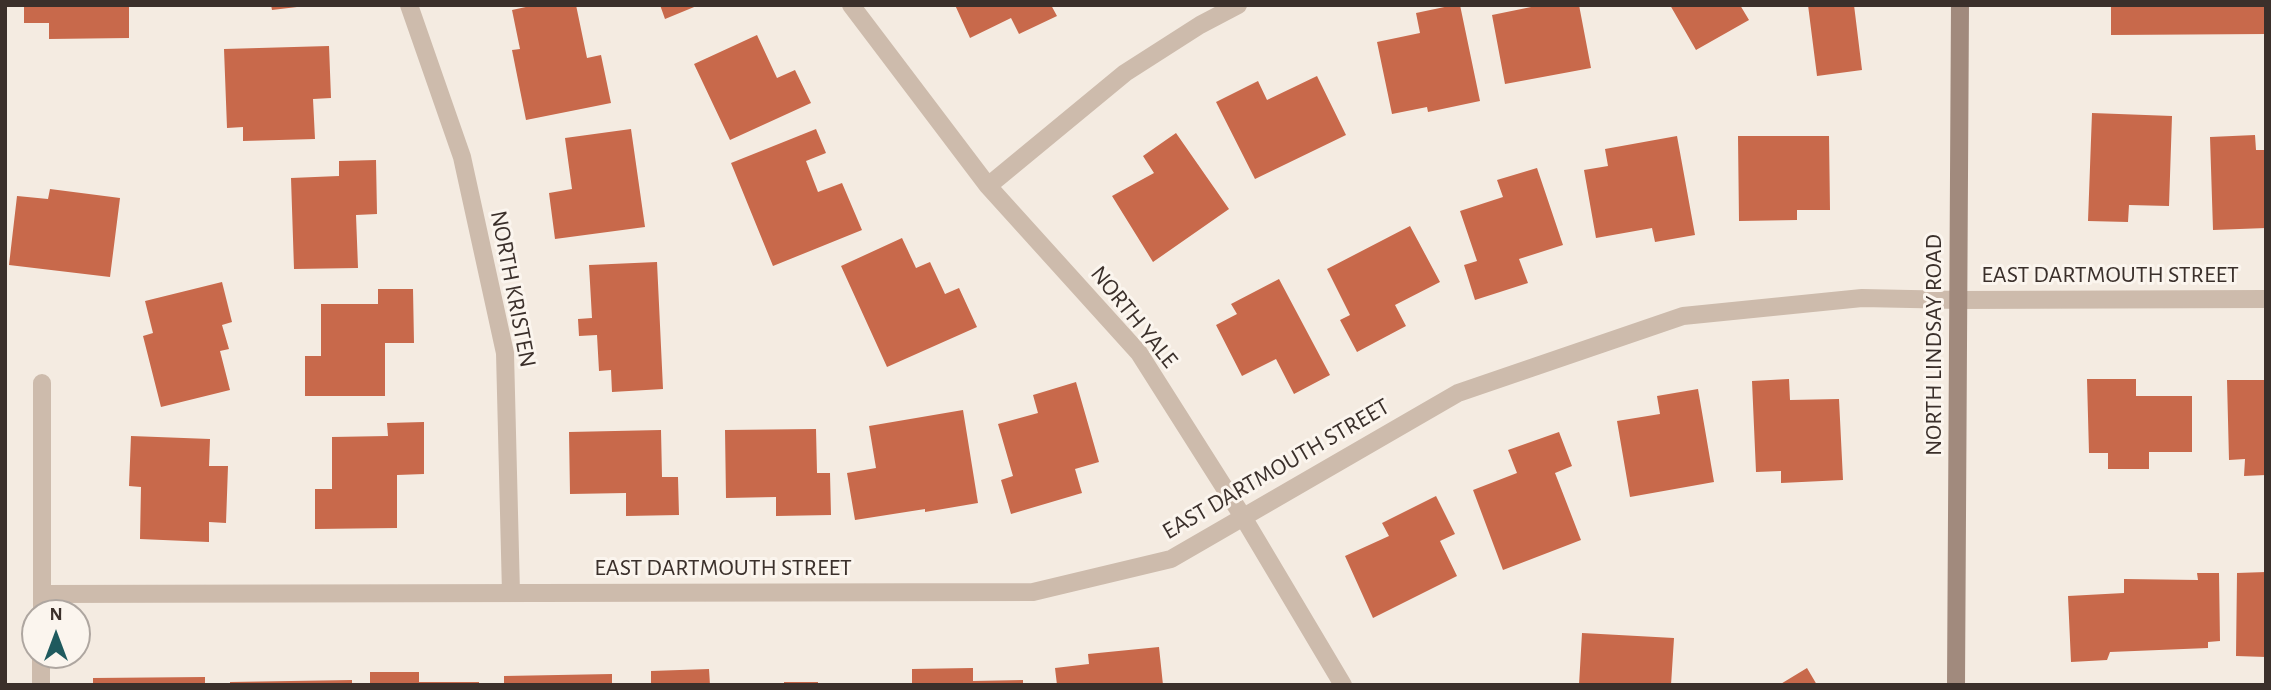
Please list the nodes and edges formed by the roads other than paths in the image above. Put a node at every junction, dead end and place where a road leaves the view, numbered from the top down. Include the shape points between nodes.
1 (409, 5) edge
2 (851, 5) edge
3 (1238, 5) edge
4 (1960, 5) edge
5 (988, 186) junction
6 (2266, 299) edge
7 (1959, 300) junction
8 (42, 383) dead end
9 (1244, 517) junction
10 (511, 593) junction
11 (42, 594) junction
12 (42, 599) edge
13 (1343, 685) edge
14 (1956, 685) edge

1 - 10 street, NORTH KRISTEN via 462,157 505,353
2 - 5 street, NORTH YALE
3 - 5 street via 1125,73
4 - 7 main road, NORTH LINDSAY ROAD
5 - 9 street, NORTH YALE via 1139,353
6 - 7 street, EAST DARTMOUTH STREET
7 - 9 street, EAST DARTMOUTH STREET via 1862,298 1683,316 1458,393
7 - 14 main road, NORTH LINDSAY ROAD
8 - 11 street
9 - 10 street, EAST DARTMOUTH STREET via 1171,559 1033,592
9 - 13 street, NORTH YALE
10 - 11 street, EAST DARTMOUTH STREET
11 - 12 street

